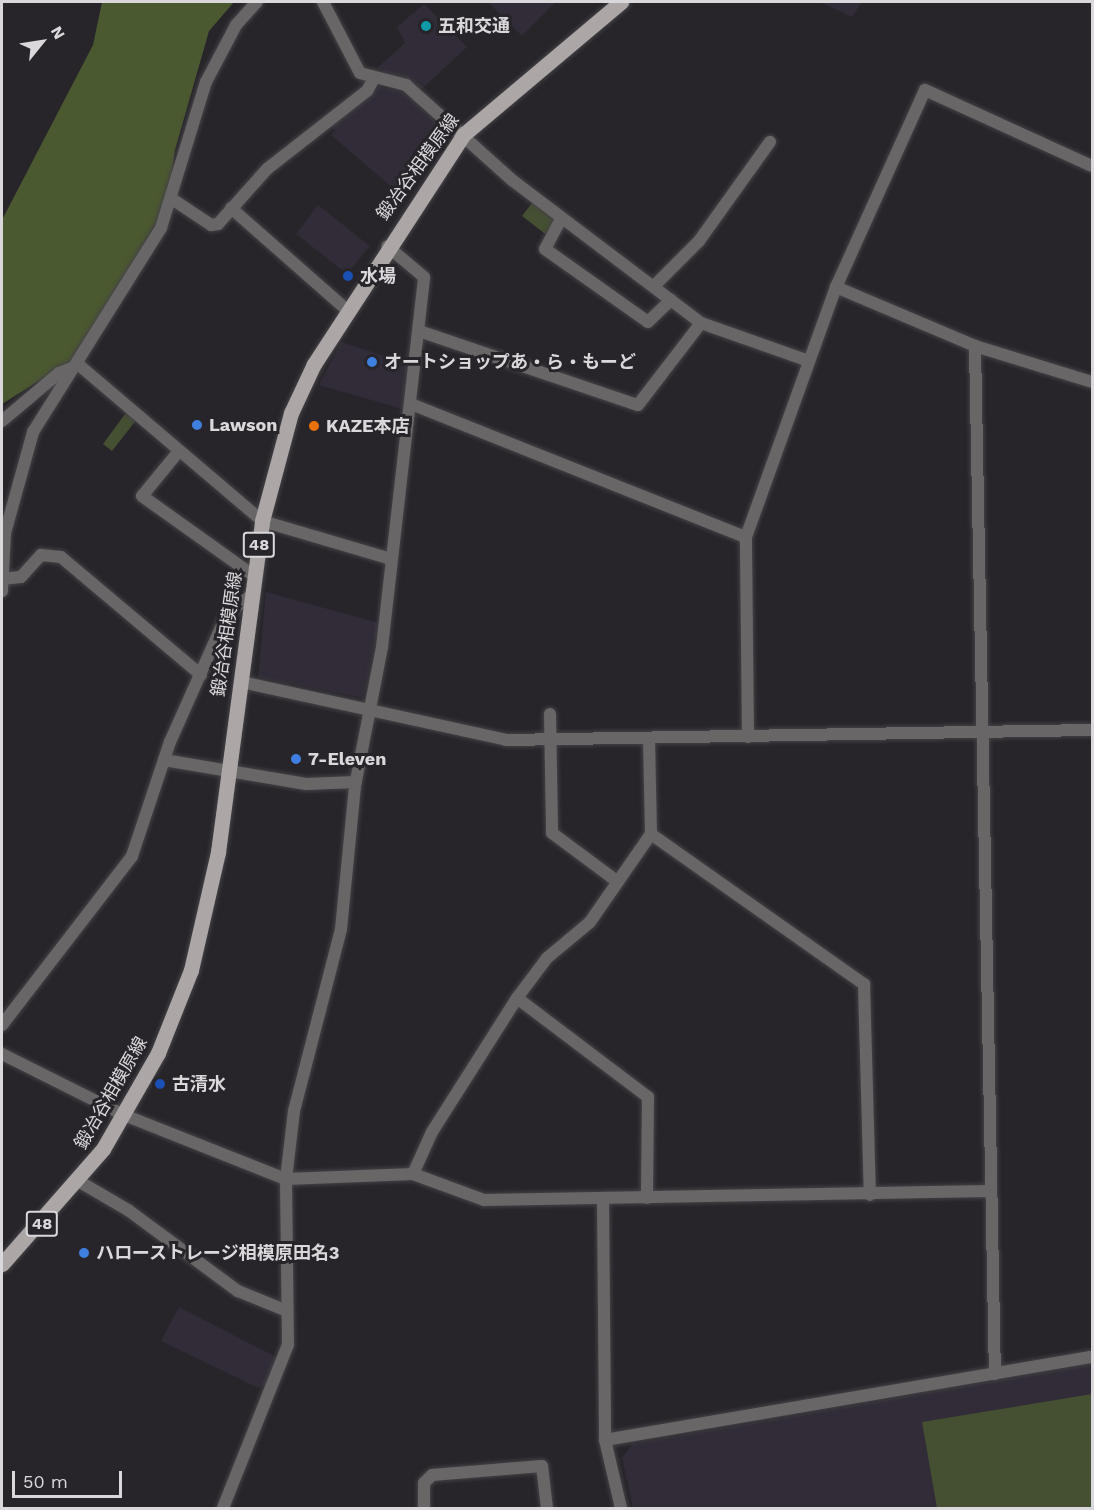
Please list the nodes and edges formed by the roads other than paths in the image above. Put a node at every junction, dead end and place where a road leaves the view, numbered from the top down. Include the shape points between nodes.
1 (257, 2) edge
2 (323, 2) edge
3 (621, 2) edge
4 (373, 80) junction
5 (463, 135) junction
6 (770, 142) dead end
7 (1092, 166) edge
8 (172, 199) junction
9 (231, 208) junction
10 (561, 219) junction
11 (387, 246) junction
12 (654, 286) junction
13 (836, 287) junction
14 (671, 300) junction
15 (347, 310) junction
16 (701, 323) junction
17 (419, 331) junction
18 (975, 346) junction
19 (809, 361) junction
20 (79, 365) junction
21 (1092, 382) edge
22 (411, 404) junction
23 (2, 421) edge
24 (179, 451) junction
25 (262, 521) junction
26 (746, 537) junction
27 (388, 558) junction
28 (254, 576) junction
29 (2, 579) edge
30 (2, 591) edge
31 (251, 595) junction
32 (201, 675) junction
33 (241, 682) junction
34 (369, 711) junction
35 (550, 714) dead end
36 (1092, 730) edge
37 (982, 732) junction
38 (748, 737) junction
39 (649, 739) junction
40 (551, 741) junction
41 (164, 760) junction
42 (229, 767) junction
43 (356, 782) junction
44 (651, 834) junction
45 (618, 882) junction
46 (517, 998) junction
47 (2, 1026) edge
48 (2, 1054) edge
49 (124, 1115) junction
50 (413, 1174) junction
51 (286, 1179) junction
52 (80, 1182) junction
53 (991, 1191) junction
54 (870, 1195) junction
55 (647, 1198) junction
56 (603, 1199) junction
57 (2, 1264) edge
58 (287, 1311) junction
59 (1092, 1357) edge
60 (995, 1374) junction
61 (605, 1440) junction
62 (224, 1509) edge
63 (424, 1509) edge
64 (547, 1509) edge
65 (621, 1509) edge

1 - 8 street via 236,25 206,82
2 - 4 street via 360,72
3 - 5 main road, 鍛冶谷相模原線 / 48
4 - 5 street via 406,84
4 - 9 street via 367,91 267,169
5 - 10 street
5 - 11 main road, 鍛冶谷相模原線 / 48
6 - 12 street via 699,241
7 - 13 street via 925,90
8 - 9 street via 211,225
8 - 20 street via 161,228
9 - 15 street
10 - 12 street
10 - 14 street via 545,249 648,322
11 - 15 main road, 鍛冶谷相模原線 / 48
11 - 17 street via 424,277
12 - 14 street
13 - 18 street
13 - 19 street
14 - 16 street
15 - 25 main road, 鍛冶谷相模原線 / 48 via 291,413
16 - 17 street via 638,405
16 - 19 street
17 - 22 street
18 - 21 street
18 - 37 street
19 - 26 street
20 - 23 street via 59,372
20 - 24 street
20 - 29 street via 33,432 5,533
22 - 26 street
22 - 27 street
24 - 25 street
24 - 28 street via 142,496
25 - 27 street
25 - 28 main road, 鍛冶谷相模原線 / 48
26 - 38 street
27 - 34 street via 382,647
28 - 31 main road, 鍛冶谷相模原線 / 48
29 - 30 street
29 - 32 street via 21,577 41,555 61,557
31 - 32 street via 228,614
31 - 33 main road, 鍛冶谷相模原線 / 48
32 - 41 street
33 - 34 street
33 - 42 main road, 鍛冶谷相模原線 / 48
34 - 40 street via 506,740
34 - 43 street
35 - 40 street
36 - 37 street
37 - 38 street
37 - 53 street
38 - 39 street
39 - 40 street
39 - 44 street
40 - 45 street via 552,833
41 - 42 street
41 - 47 street via 141,835 121,874
42 - 43 street via 306,784
42 - 49 main road, 鍛冶谷相模原線 / 48 via 216,861 191,970 166,1036
43 - 51 street via 341,929 296,1102
44 - 45 street
44 - 54 street via 864,984
45 - 46 street via 590,922 547,958
46 - 50 street via 432,1132
46 - 55 street via 648,1097
48 - 49 street
49 - 51 street
49 - 52 main road, 鍛冶谷相模原線 / 48
50 - 51 street
50 - 56 street via 484,1200
51 - 58 street
52 - 57 main road, 鍛冶谷相模原線 / 48
52 - 58 street via 128,1210 238,1292
53 - 54 street
53 - 60 street
54 - 55 street
55 - 56 street
56 - 61 street
58 - 62 street via 288,1345
59 - 60 street
60 - 61 street
61 - 65 street
63 - 64 street via 424,1483 432,1475 542,1466

